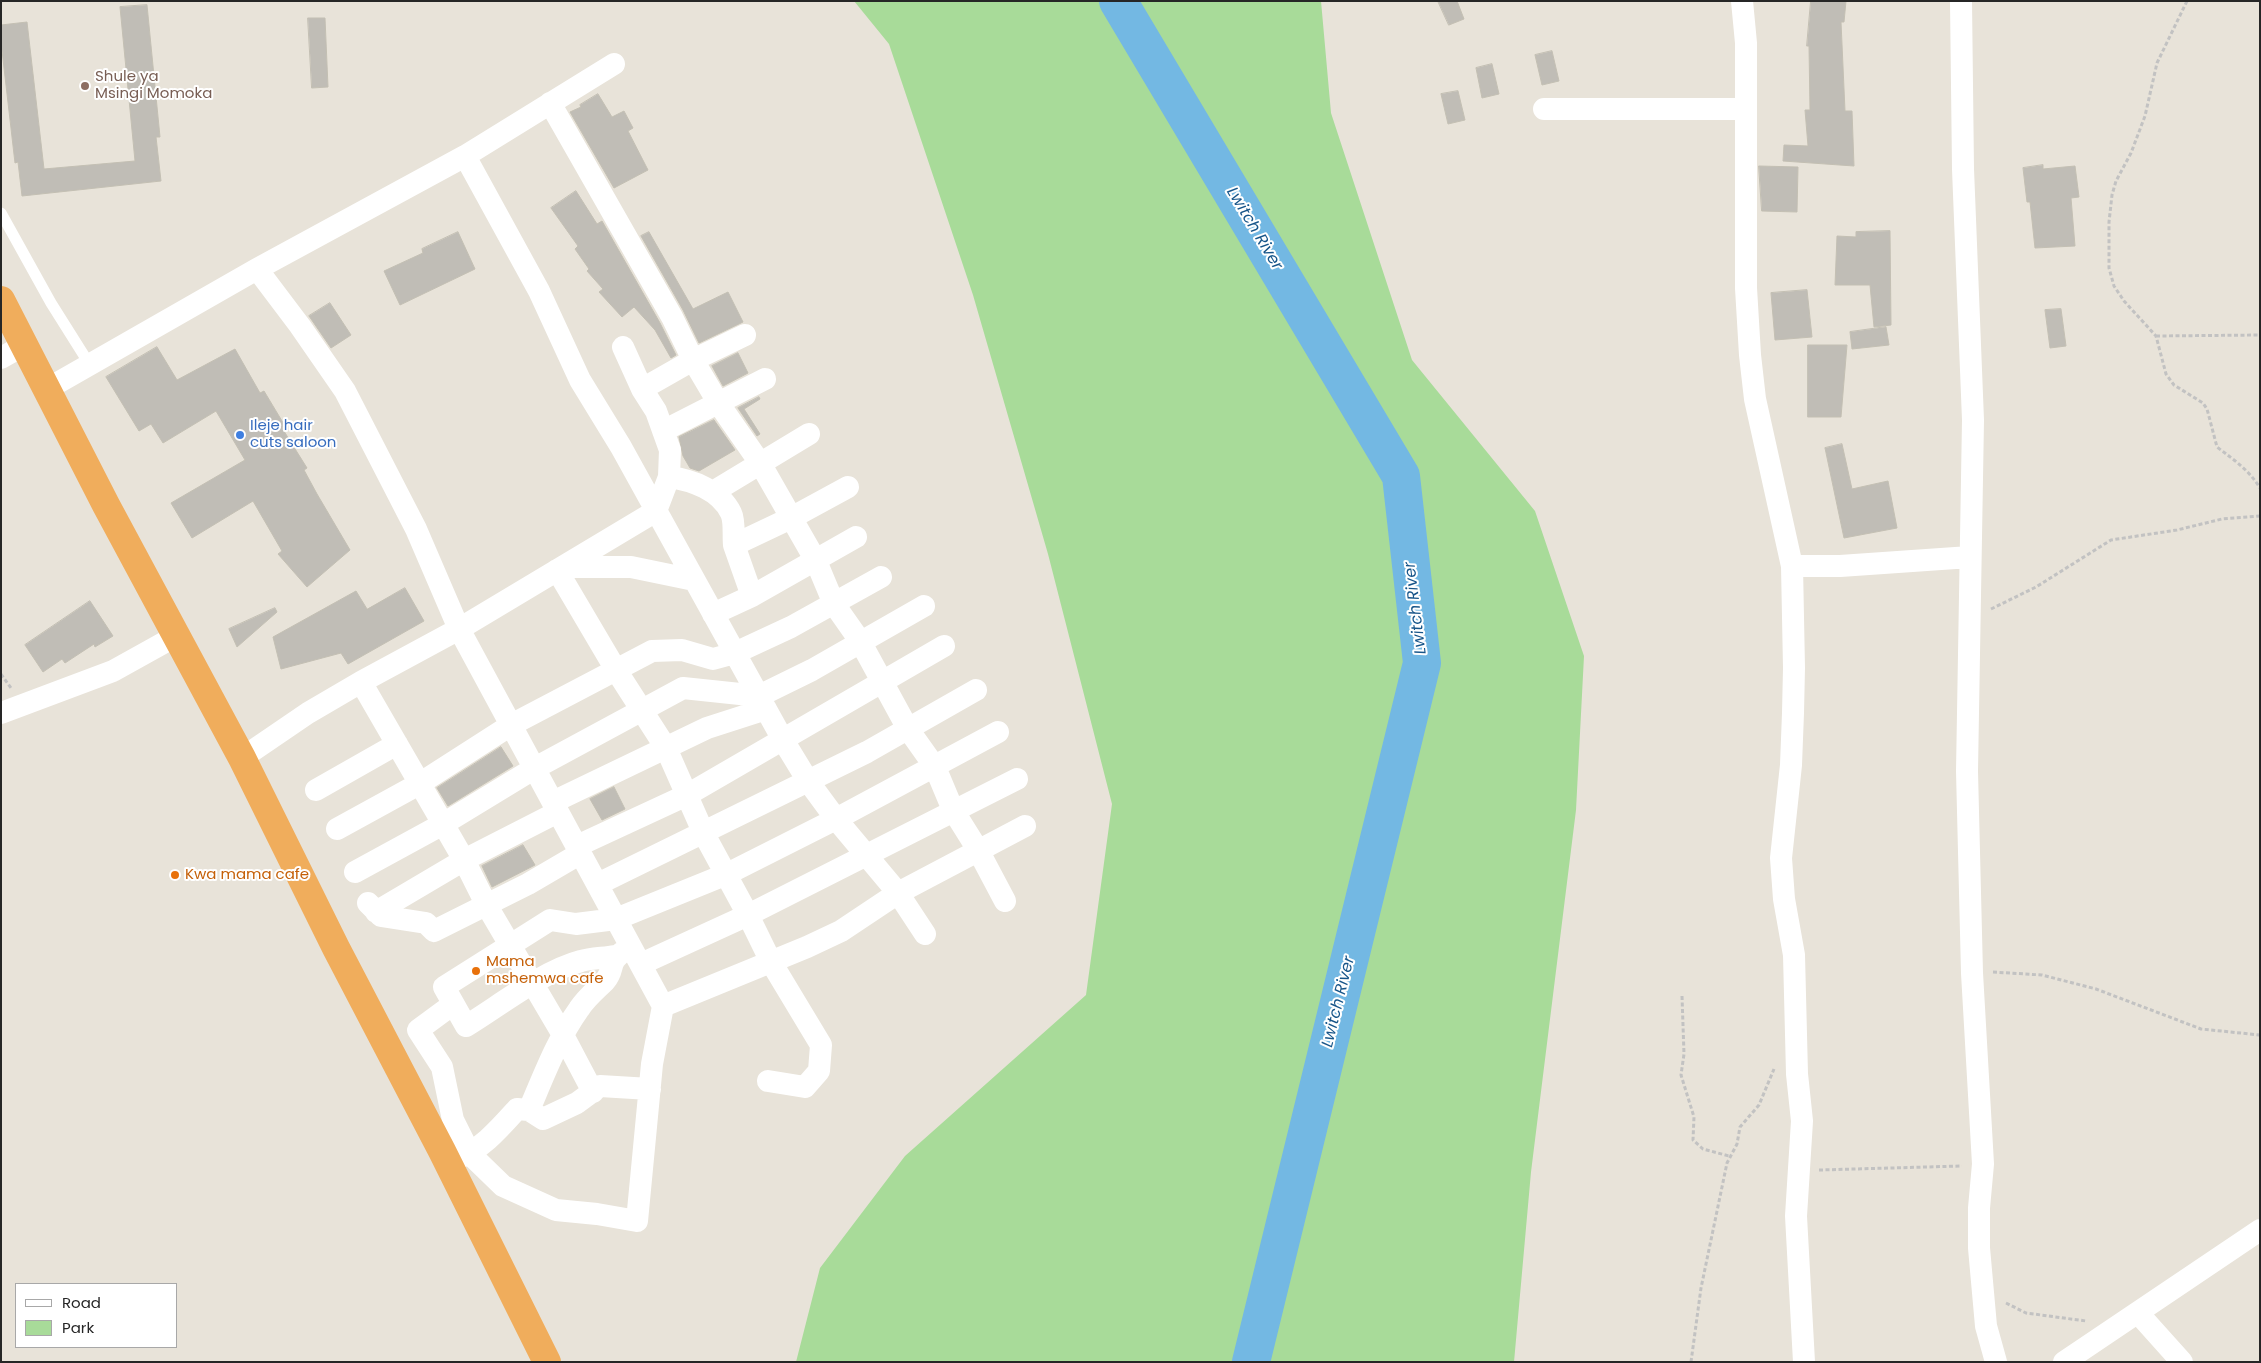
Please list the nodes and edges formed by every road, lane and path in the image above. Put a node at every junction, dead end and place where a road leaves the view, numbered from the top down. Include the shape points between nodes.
1 (1742, 1) edge
2 (1961, 1) edge
3 (2187, 1) edge
4 (614, 64) dead end
5 (550, 103) junction
6 (1544, 109) dead end
7 (1746, 109) junction
8 (465, 156) junction
9 (1, 213) edge
10 (257, 269) junction
11 (1, 300) edge
12 (745, 335) dead end
13 (2260, 335) edge
14 (2156, 336) junction
15 (622, 346) dead end
16 (12, 351) edge
17 (692, 360) junction
18 (90, 365) junction
19 (765, 379) dead end
20 (47, 389) junction
21 (642, 389) junction
22 (719, 404) junction
23 (663, 431) junction
24 (809, 434) dead end
25 (760, 463) junction
26 (669, 477) junction
27 (848, 487) dead end
28 (2260, 488) edge
29 (713, 492) junction
30 (656, 511) junction
31 (2260, 516) edge
32 (791, 518) junction
33 (856, 537) dead end
34 (734, 545) junction
35 (1970, 557) junction
36 (816, 561) junction
37 (1792, 566) junction
38 (559, 568) junction
39 (881, 577) dead end
40 (694, 580) junction
41 (752, 596) junction
42 (834, 604) junction
43 (924, 606) dead end
44 (713, 614) junction
45 (1971, 616) junction
46 (460, 629) junction
47 (176, 636) junction
48 (860, 641) junction
49 (944, 646) dead end
50 (735, 654) junction
51 (616, 670) junction
52 (361, 682) junction
53 (883, 682) junction
54 (976, 690) dead end
55 (763, 702) junction
56 (642, 710) junction
57 (1, 713) edge
58 (511, 725) junction
59 (908, 729) junction
60 (998, 732) dead end
61 (783, 740) junction
62 (397, 744) junction
63 (666, 748) junction
64 (242, 758) junction
65 (935, 767) junction
66 (535, 768) junction
67 (1017, 779) dead end
68 (808, 780) junction
69 (419, 784) junction
70 (316, 790) dead end
71 (687, 795) junction
72 (556, 807) junction
73 (953, 810) junction
74 (836, 819) junction
75 (443, 824) junction
76 (1025, 826) dead end
77 (337, 829) dead end
78 (704, 834) junction
79 (579, 849) junction
80 (978, 850) junction
81 (867, 855) junction
82 (464, 860) junction
83 (356, 872) dead end
84 (727, 874) junction
85 (598, 884) junction
86 (898, 893) junction
87 (1005, 901) dead end
88 (487, 906) junction
89 (748, 915) junction
90 (616, 919) junction
91 (925, 934) dead end
92 (510, 943) junction
93 (629, 956) junction
94 (771, 962) junction
95 (1972, 973) junction
96 (534, 984) junction
97 (1682, 996) dead end
98 (452, 1005) junction
99 (664, 1006) junction
100 (564, 1035) junction
101 (2260, 1035) edge
102 (1776, 1067) dead end
103 (768, 1082) dead end
104 (650, 1089) junction
105 (593, 1092) junction
106 (529, 1110) junction
107 (1729, 1156) junction
108 (459, 1158) junction
109 (1983, 1164) junction
110 (1798, 1171) junction
111 (2260, 1230) edge
112 (1983, 1285) junction
113 (2138, 1313) junction
114 (2113, 1330) junction
115 (547, 1362) edge
116 (1691, 1362) edge
117 (1804, 1362) edge
118 (1996, 1362) edge
119 (2064, 1362) edge
120 (2182, 1362) edge

1 - 7 street
2 - 35 street via 1963,169 1973,420
3 - 14 path via 2157,63 2147,110 2131,153 2116,181 2109,222 2109,268 2114,286
4 - 5 street
5 - 8 street
5 - 17 street via 672,317
6 - 7 street
7 - 37 street via 1746,288 1750,355 1755,398
8 - 10 street
8 - 30 street via 539,291 580,380
9 - 18 lane
10 - 18 street
10 - 46 street via 345,391 416,529
11 - 16 highway
12 - 17 street
13 - 14 path
14 - 28 path via 2166,374 2174,385 2202,403 2217,447 2249,472
15 - 21 street
16 - 20 highway
17 - 21 street
17 - 22 street
18 - 20 street
19 - 22 street
20 - 47 highway
21 - 23 street via 656,411
22 - 23 street
22 - 25 street
23 - 26 street via 670,450
24 - 25 street
25 - 29 street
25 - 32 street
26 - 29 street via 688,479
26 - 30 street
27 - 32 street
29 - 34 street via 732,514
30 - 38 street
30 - 40 street
31 - 45 path via 2222,519 2111,540 2021,595
32 - 34 street
32 - 36 street
33 - 36 street
34 - 41 street
35 - 37 street
35 - 45 street
36 - 41 street
36 - 42 street
37 - 110 street via 1793,713 1781,858 1794,955 1797,1074 1802,1121
38 - 40 street via 631,567
38 - 46 street
38 - 51 street
39 - 42 street
40 - 44 street
41 - 44 street
42 - 48 street
42 - 50 street
43 - 48 street
44 - 50 street
45 - 95 street via 1967,771
46 - 52 street
46 - 58 street
47 - 57 street via 113,671
47 - 64 highway
48 - 53 street
48 - 55 street
49 - 53 street
50 - 51 street via 713,658 682,650 652,651
50 - 55 street
51 - 56 street
51 - 58 street
52 - 62 street
52 - 64 street
53 - 59 street
53 - 61 street
54 - 59 street
55 - 56 street via 683,688
55 - 61 street
55 - 63 street
56 - 63 street
56 - 66 street
58 - 66 street
58 - 69 street
59 - 65 street
59 - 68 street
60 - 65 street
61 - 68 street
61 - 71 street
62 - 69 street
62 - 70 street
63 - 71 street
63 - 72 street
64 - 108 highway via 336,948
65 - 73 street
65 - 74 street
66 - 72 street
66 - 75 street
67 - 73 street
68 - 74 street
68 - 78 street
69 - 75 street
69 - 77 street
71 - 78 street
71 - 79 street
72 - 79 street
72 - 82 street
73 - 80 street
73 - 81 street
74 - 81 street
74 - 84 street
75 - 82 street
75 - 83 street
76 - 80 street
78 - 84 street
78 - 85 street
79 - 85 street
79 - 88 street
80 - 86 street
80 - 87 street
81 - 86 street
81 - 89 street
82 - 88 street
82 - 88 street via 372,908 380,916 426,923 434,931
84 - 89 street
84 - 90 street
85 - 90 street
86 - 91 street
86 - 94 street via 841,931
88 - 92 street
89 - 93 street
89 - 94 street
90 - 92 street via 576,924 550,920
90 - 93 street
92 - 96 street
92 - 98 street via 444,987
93 - 96 street via 581,961
93 - 99 street
93 - 100 street via 594,990
94 - 99 street
94 - 103 street via 822,1045 819,1071 805,1087
95 - 101 path via 2042,975 2096,990 2201,1029
95 - 109 street
96 - 98 street via 466,1026
96 - 100 street
97 - 107 path via 1684,1042 1681,1075 1694,1117 1693,1140 1703,1149
98 - 108 street via 418,1030 442,1067
99 - 104 street
100 - 105 street
100 - 106 street
102 - 107 path via 1759,1105 1740,1127 1737,1144
104 - 105 street via 600,1086
104 - 108 street via 637,1221 556,1210 503,1186
105 - 106 street via 577,1104 543,1119
106 - 108 street via 517,1110 499,1129
107 - 116 path via 1701,1288
108 - 115 highway
109 - 110 path via 1947,1168
109 - 112 street via 1978,1248
110 - 117 street via 1796,1237
111 - 113 street
112 - 114 path via 2026,1313 2075,1318
112 - 118 street via 1986,1326
113 - 114 street
113 - 120 street
114 - 119 street

